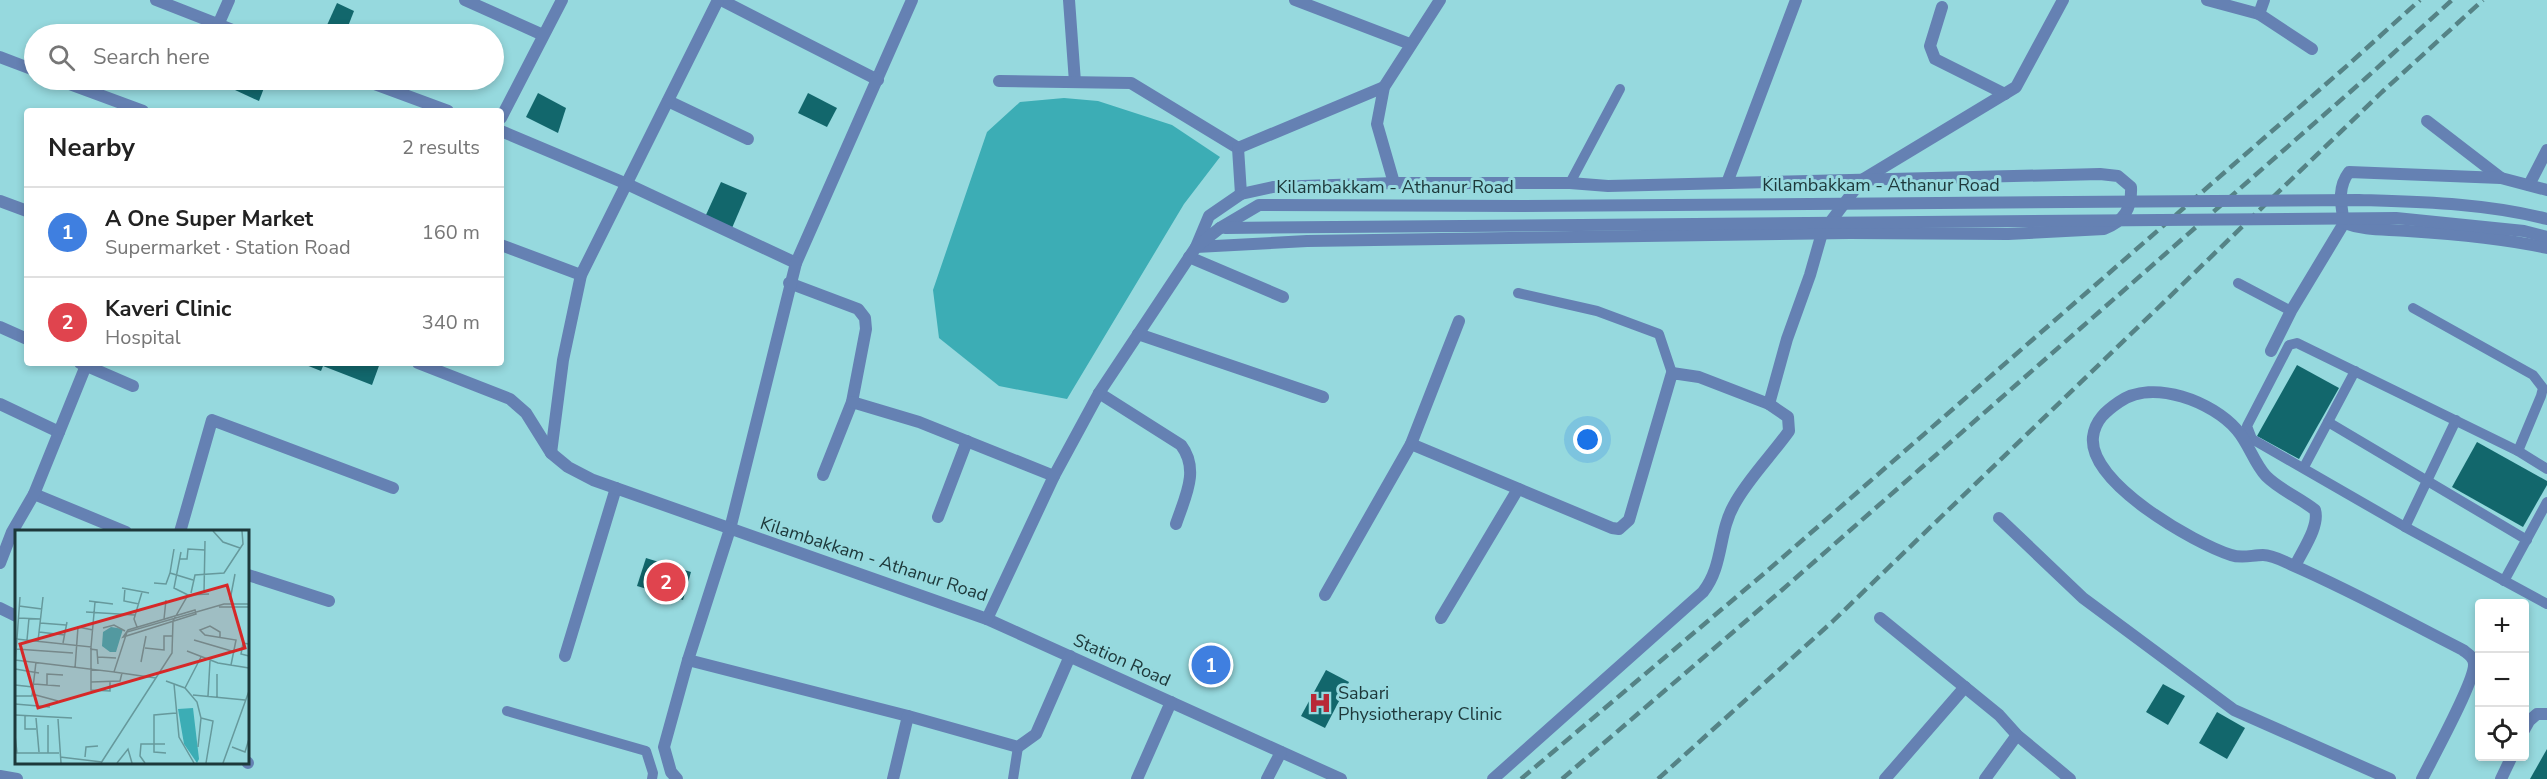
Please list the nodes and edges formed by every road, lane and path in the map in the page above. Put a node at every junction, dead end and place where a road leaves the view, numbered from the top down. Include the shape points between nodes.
1 (156, 0) edge
2 (229, 0) edge
3 (465, 0) edge
4 (562, 0) edge
5 (719, 0) edge
6 (912, 0) edge
7 (1069, 0) edge
8 (1295, 0) edge
9 (1440, 0) edge
10 (1796, 0) edge
11 (2063, 0) edge
12 (2207, 0) edge
13 (2264, 0) edge
14 (1942, 7) dead end
15 (2259, 14) junction
16 (216, 24) edge
17 (218, 24) edge
18 (543, 35) junction
19 (1410, 44) junction
20 (2312, 49) dead end
21 (0, 57) edge
22 (24, 66) edge
23 (878, 80) junction
24 (999, 81) dead end
25 (1075, 82) junction
26 (1384, 87) junction
27 (1620, 88) dead end
28 (86, 90) edge
29 (390, 90) edge
30 (2005, 94) junction
31 (668, 101) junction
32 (135, 108) edge
33 (440, 108) edge
34 (504, 112) edge
35 (2427, 122) dead end
36 (504, 132) edge
37 (748, 140) dead end
38 (1238, 148) junction
39 (2547, 150) edge
40 (2501, 178) junction
41 (1862, 180) junction
42 (1394, 183) junction
43 (1570, 183) junction
44 (1727, 183) junction
45 (627, 184) junction
46 (2529, 185) junction
47 (2547, 190) edge
48 (1240, 194) junction
49 (0, 201) edge
50 (24, 210) edge
51 (2547, 219) edge
52 (2344, 223) junction
53 (1220, 228) junction
54 (1822, 233) junction
55 (2547, 237) edge
56 (504, 246) edge
57 (2547, 248) edge
58 (1192, 252) junction
59 (796, 263) junction
60 (581, 275) junction
61 (789, 283) junction
62 (2238, 283) dead end
63 (1518, 293) dead end
64 (1283, 297) dead end
65 (2413, 308) dead end
66 (2291, 310) junction
67 (1459, 321) dead end
68 (0, 327) edge
69 (1138, 334) junction
70 (24, 338) edge
71 (2271, 351) dead end
72 (83, 366) edge
73 (88, 366) edge
74 (426, 366) edge
75 (2355, 371) junction
76 (1672, 374) junction
77 (133, 386) dead end
78 (1100, 393) junction
79 (1323, 397) dead end
80 (852, 402) junction
81 (0, 404) edge
82 (1768, 404) junction
83 (2456, 420) junction
84 (2328, 422) junction
85 (59, 432) junction
86 (967, 441) junction
87 (1411, 444) junction
88 (2518, 451) junction
89 (551, 453) junction
90 (2304, 467) junction
91 (2547, 469) edge
92 (823, 475) dead end
93 (1054, 476) junction
94 (2428, 482) junction
95 (393, 488) dead end
96 (616, 488) junction
97 (1518, 489) junction
98 (34, 494) junction
99 (2547, 502) edge
100 (938, 517) dead end
101 (1999, 518) dead end
102 (1176, 524) dead end
103 (0, 527) edge
104 (2405, 528) junction
105 (124, 530) edge
106 (180, 530) edge
107 (730, 530) junction
108 (12, 532) junction
109 (2527, 540) junction
110 (0, 563) edge
111 (2295, 566) junction
112 (249, 574) edge
113 (2504, 580) junction
114 (1325, 595) dead end
115 (329, 601) dead end
116 (2547, 604) edge
117 (0, 608) edge
118 (15, 616) edge
119 (1442, 618) dead end
120 (1880, 618) dead end
121 (987, 619) junction
122 (565, 656) dead end
123 (1070, 656) junction
124 (688, 660) junction
125 (1965, 687) junction
126 (1171, 702) junction
127 (507, 711) dead end
128 (2547, 714) edge
129 (908, 716) junction
130 (2529, 721) edge
131 (2017, 735) junction
132 (1018, 747) junction
133 (1281, 752) junction
134 (2510, 761) edge
135 (0, 776) edge
136 (2505, 778) edge
137 (17, 779) edge
138 (652, 779) edge
139 (677, 779) edge
140 (893, 779) edge
141 (1013, 779) edge
142 (1137, 779) edge
143 (1267, 779) edge
144 (1341, 779) edge
145 (1493, 779) edge
146 (1885, 779) edge
147 (1985, 779) edge
148 (2070, 779) edge
149 (2390, 779) edge
150 (2422, 779) edge

1 - 16 street
2 - 17 street
3 - 18 street
4 - 18 street
5 - 23 street
5 - 31 street
6 - 23 street
7 - 25 street
8 - 19 street
9 - 19 street
10 - 44 street
11 - 30 street via 2016,87
12 - 15 street
13 - 15 street
14 - 30 street via 1930,46 1935,59
15 - 20 street
18 - 34 street
19 - 26 street
21 - 22 street
23 - 59 street
24 - 25 street
25 - 38 street via 1131,82
26 - 38 street
26 - 42 street via 1377,124
27 - 43 lane
28 - 32 street
29 - 33 street
30 - 41 street
31 - 37 street
31 - 45 street
35 - 40 street
36 - 45 street
38 - 48 street
39 - 46 street
40 - 46 street
40 - 52 street via 2349,172 2342,182
41 - 44 street
41 - 54 street
41 - 54 street via 2100,174 2118,176 2131,187 2132,201 2117,224 2104,229 2008,234
42 - 43 street
42 - 48 street via 1273,187
43 - 44 street
45 - 59 street
45 - 60 street
46 - 47 street
48 - 58 street via 1209,216
49 - 50 street
51 - 53 street, Kilambakkam - Athanur Road, bridge via 2514,210 2458,203 2359,200 1260,205
52 - 57 street via 2359,229 2460,236
52 - 66 street
53 - 55 street, Kilambakkam - Athanur Road, bridge via 2396,218 2524,231
53 - 58 street, Kilambakkam - Athanur Road
54 - 58 street via 1307,241
54 - 82 street
56 - 60 street
58 - 64 street
58 - 69 street, Kilambakkam - Athanur Road
59 - 61 street
60 - 89 street via 563,360
61 - 80 street via 858,309 865,318
61 - 107 street
62 - 66 lane
63 - 76 lane via 1597,311 1659,334
65 - 88 lane via 2539,381 2541,396
66 - 71 street
67 - 87 street
68 - 70 street
69 - 78 street, Kilambakkam - Athanur Road
69 - 79 street
72 - 85 street
73 - 77 street
74 - 89 street, Kilambakkam - Athanur Road via 510,399 526,413
75 - 83 lane
75 - 84 lane
75 - 90 lane via 2293,343 2249,420 2252,439
76 - 82 street via 1699,377
76 - 97 street via 1624,527 1612,528
78 - 93 street, Kilambakkam - Athanur Road
78 - 102 street via 1181,445 1189,456 1187,491
80 - 86 street
80 - 92 street
81 - 85 street
82 - 145 street via 1788,417 1789,431 1734,505 1717,568 1703,592
83 - 88 lane
83 - 94 lane
84 - 90 lane
84 - 94 lane
85 - 98 street
86 - 93 street
86 - 100 street
87 - 97 street
87 - 114 street
88 - 91 lane
89 - 96 street, Kilambakkam - Athanur Road via 568,467
90 - 104 lane
93 - 121 street, Kilambakkam - Athanur Road
94 - 104 lane
94 - 109 lane
95 - 106 street via 212,420
96 - 107 street, Kilambakkam - Athanur Road
96 - 122 street
97 - 119 street
98 - 105 street
98 - 108 street
99 - 109 lane
101 - 149 street via 2083,598 2234,710
103 - 108 street
104 - 113 lane
107 - 121 street, Kilambakkam - Athanur Road
107 - 124 street
108 - 110 street
109 - 113 lane
111 - 111 street via 2312,531 2315,510 2267,477 2240,432 2225,417 2178,395 2149,393 2124,398 2097,421 2092,443 2098,460 2110,479 2131,499 2225,553 2242,557 2264,555
111 - 150 street via 2473,657 2469,684
112 - 115 street
113 - 116 lane
117 - 118 street
120 - 125 street
121 - 123 street, Station Road
123 - 126 street, Station Road
123 - 132 street via 1036,734
124 - 129 street
124 - 139 street via 664,747
125 - 131 street
125 - 146 street
126 - 133 street, Station Road
126 - 142 street
127 - 138 lane via 646,751
128 - 130 street via 2537,714
129 - 132 street
129 - 140 street
131 - 147 street
131 - 148 street
132 - 141 lane
133 - 143 street
133 - 144 street, Station Road
134 - 136 street
135 - 137 street

